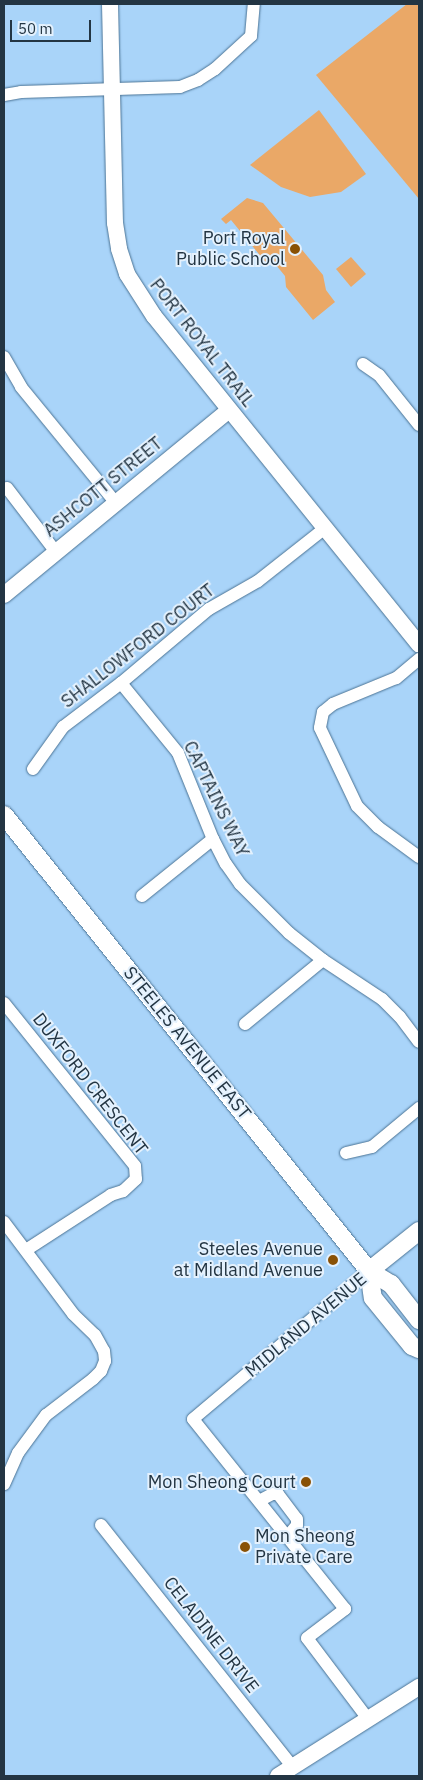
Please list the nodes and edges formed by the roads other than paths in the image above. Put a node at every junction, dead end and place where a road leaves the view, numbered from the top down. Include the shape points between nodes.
1 (110, 4) edge
2 (254, 4) edge
3 (112, 91) junction
4 (4, 95) edge
5 (4, 357) edge
6 (363, 364) dead end
7 (228, 410) junction
8 (419, 425) edge
9 (8, 488) dead end
10 (116, 503) junction
11 (325, 528) junction
12 (56, 552) junction
13 (4, 595) edge
14 (419, 645) edge
15 (419, 660) edge
16 (121, 682) junction
17 (33, 769) dead end
18 (4, 815) edge
19 (214, 839) junction
20 (419, 857) edge
21 (142, 896) dead end
22 (323, 960) junction
23 (4, 1004) edge
24 (245, 1024) dead end
25 (419, 1042) edge
26 (419, 1108) edge
27 (346, 1154) dead end
28 (4, 1222) edge
29 (419, 1231) edge
30 (26, 1250) junction
31 (369, 1272) junction
32 (419, 1320) edge
33 (419, 1349) edge
34 (4, 1484) edge
35 (259, 1501) junction
36 (101, 1525) dead end
37 (287, 1536) junction
38 (418, 1691) edge
39 (368, 1719) junction
40 (293, 1767) junction
41 (278, 1776) edge

1 - 3 street, PORT ROYAL TRAIL
2 - 3 street via 251,36 207,76 180,87
3 - 4 street
3 - 7 street, PORT ROYAL TRAIL via 115,223 123,263 132,284 154,316
5 - 10 street via 21,387
6 - 8 street via 379,375
7 - 10 street, ASHCOTT STREET
7 - 11 street, PORT ROYAL TRAIL
9 - 12 street
10 - 12 street, ASHCOTT STREET
11 - 14 street, PORT ROYAL TRAIL
11 - 16 street, SHALLOWFORD COURT via 258,580 209,609
12 - 13 street, ASHCOTT STREET
15 - 20 street via 396,678 333,704 324,712 320,723 357,806 378,827
16 - 17 street, SHALLOWFORD COURT via 63,727
16 - 19 street, CAPTAINS WAY via 178,753
18 - 31 main road, STEELES AVENUE EAST
19 - 21 street
19 - 22 street, CAPTAINS WAY via 240,884 288,933
22 - 24 street
22 - 25 street, CAPTAINS WAY via 382,999
23 - 30 street, DUXFORD CRESCENT via 135,1166 136,1179 123,1191 111,1195
26 - 27 street via 372,1147
28 - 30 street
29 - 31 main road, MIDLAND AVENUE
30 - 34 street via 73,1314 94,1335 104,1351 105,1361 93,1379 46,1415 18,1453
31 - 32 main road, STEELES AVENUE EAST via 391,1284
31 - 33 main road, STEELES AVENUE EAST via 373,1298 412,1346
31 - 35 street, MIDLAND AVENUE via 194,1419
35 - 37 street
35 - 37 street via 278,1494 297,1519 297,1525
36 - 40 street, CELADINE DRIVE
37 - 39 street via 345,1608 307,1638
38 - 39 street
39 - 40 street
40 - 41 street

